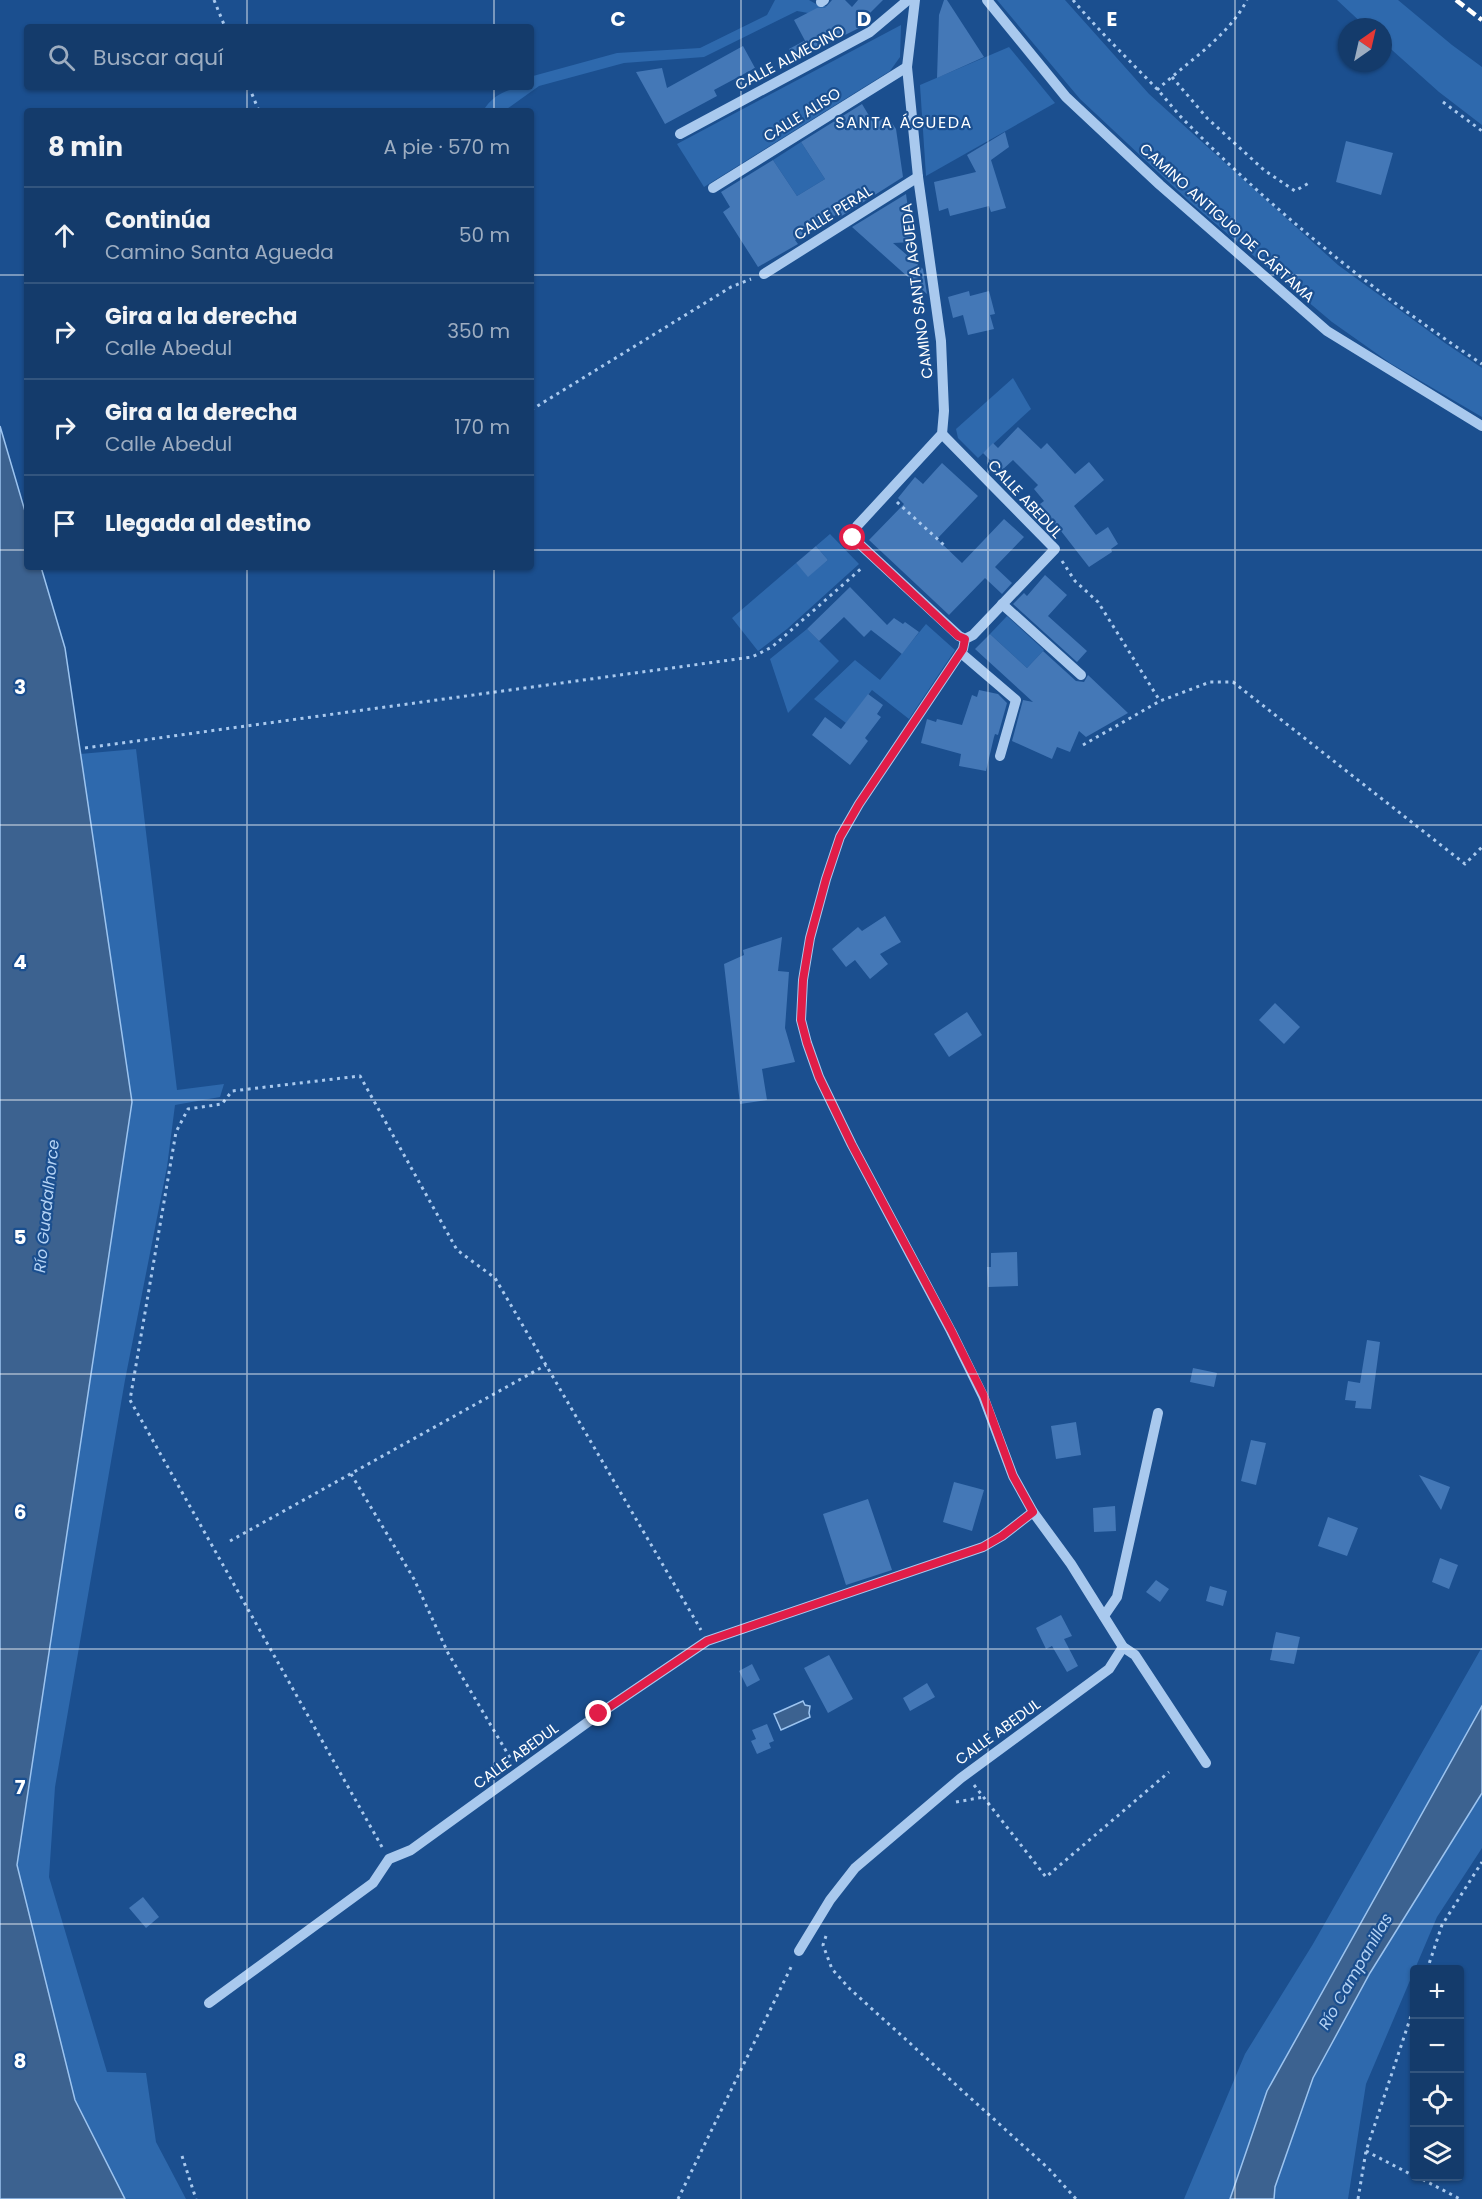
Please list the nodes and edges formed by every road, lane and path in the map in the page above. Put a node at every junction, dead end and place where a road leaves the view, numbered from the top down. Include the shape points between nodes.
1 (214, 0) edge
2 (908, 0) edge
3 (915, 0) edge
4 (987, 0) edge
5 (1073, 0) edge
6 (1247, 0) edge
7 (224, 24) edge
8 (907, 67) junction
9 (1172, 77) junction
10 (250, 90) edge
11 (1157, 90) junction
12 (1443, 102) dead end
13 (258, 108) edge
14 (1482, 130) edge
15 (680, 134) dead end
16 (918, 177) junction
17 (1309, 183) dead end
18 (713, 188) dead end
19 (764, 274) joint
20 (1482, 364) edge
21 (534, 408) edge
22 (1482, 426) edge
23 (942, 434) junction
24 (887, 493) junction
25 (945, 546) dead end
26 (1054, 549) junction
27 (872, 556) junction
28 (1002, 604) junction
29 (965, 639) junction
30 (960, 653) junction
31 (1081, 675) dead end
32 (1160, 701) junction
33 (1083, 745) dead end
34 (85, 748) dead end
35 (1000, 756) dead end
36 (1482, 847) edge
37 (546, 1365) junction
38 (1158, 1413) dead end
39 (351, 1474) junction
40 (1033, 1512) junction
41 (230, 1541) dead end
42 (1104, 1616) junction
43 (707, 1641) junction
44 (1123, 1647) junction
45 (1206, 1763) dead end
46 (1169, 1772) dead end
47 (519, 1773) junction
48 (976, 1787) dead end
49 (984, 1797) junction
50 (953, 1802) dead end
51 (389, 1859) junction
52 (1482, 1862) edge
53 (827, 1934) dead end
54 (798, 1953) joint
55 (1429, 1965) edge
56 (209, 2003) dead end
57 (1410, 2019) edge
58 (1366, 2151) junction
59 (182, 2156) dead end
60 (1410, 2173) edge
61 (1425, 2181) edge
62 (196, 2199) edge
63 (678, 2199) edge
64 (1076, 2199) edge
65 (1358, 2199) edge
66 (1460, 2199) edge

1 - 7 path
2 - 15 street, CALLE ALMECINO via 870,32
3 - 8 street, CAMINO SANTA AGUEDA
4 - 22 street, CAMINO ANTIGUO DE CÁRTAMA via 1066,97 1327,332
5 - 11 path
6 - 9 path via 1216,38
8 - 16 street, CAMINO SANTA AGUEDA
8 - 18 street, CALLE ALISO
9 - 11 path
9 - 17 path via 1264,171 1295,190
10 - 13 path
11 - 20 path via 1190,126 1340,261
12 - 14 path
16 - 19 street, CALLE PERAL
16 - 23 street, CAMINO SANTA AGUEDA via 940,341
19 - 21 path via 731,287
23 - 24 street
23 - 26 street, CALLE ABEDUL
24 - 25 path
24 - 27 street via 853,531 853,538
26 - 28 street, CALLE ABEDUL
26 - 32 path via 1075,581 1098,602
27 - 29 street
27 - 34 path via 858,573 772,648 752,657
28 - 29 street, CALLE ABEDUL
28 - 31 street
29 - 30 street, CALLE ABEDUL
30 - 35 street via 1016,700
30 - 40 street, CALLE ABEDUL via 840,837 810,938 801,1020 819,1077 984,1396 1013,1476
32 - 33 path
32 - 36 path via 1210,682 1233,681 1465,864
37 - 39 path
37 - 43 path
37 - 51 path via 495,1278 457,1250 360,1076 232,1091 222,1104 188,1109 176,1132 129,1400
38 - 42 street via 1117,1598
39 - 41 path
39 - 47 path via 414,1579 448,1653
40 - 42 street, CALLE ABEDUL
40 - 43 street, CALLE ABEDUL via 983,1547
42 - 44 street, CALLE ABEDUL
43 - 47 street, CALLE ABEDUL
44 - 45 street, CALLE ABEDUL via 1135,1655
44 - 54 street, CALLE ABEDUL via 1109,1669 961,1778 855,1868
46 - 49 path via 1046,1877
47 - 51 street, CALLE ABEDUL via 411,1851
48 - 49 path
49 - 50 path
51 - 56 street via 373,1883
52 - 55 path via 1442,1925
53 - 64 path via 823,1945 832,1969 850,1989 1049,2169
54 - 63 path
57 - 58 path
58 - 60 path
58 - 65 path
59 - 62 path
61 - 66 path

